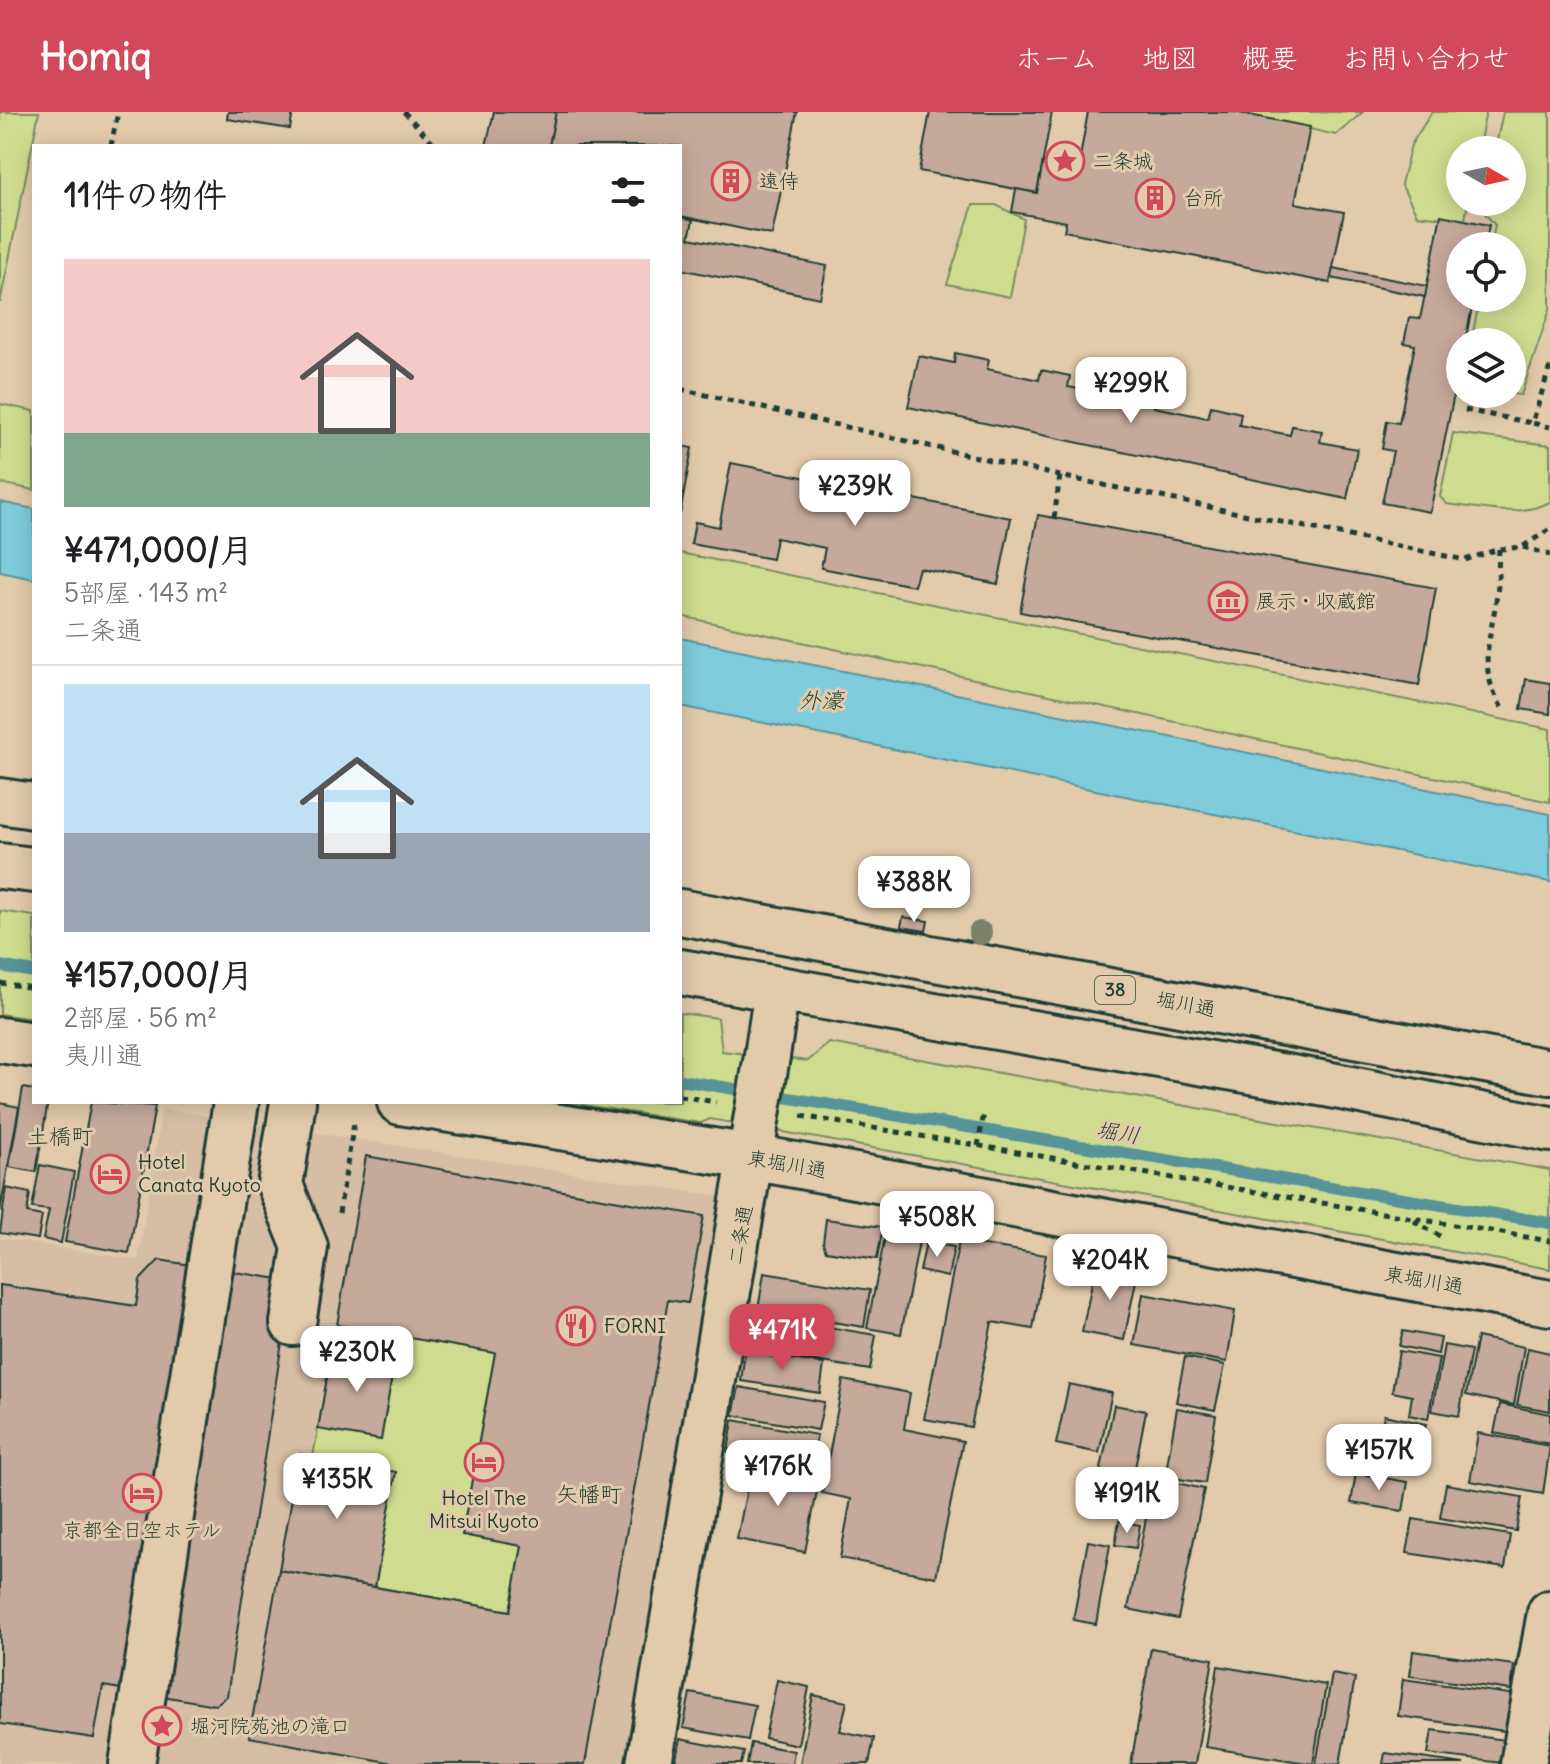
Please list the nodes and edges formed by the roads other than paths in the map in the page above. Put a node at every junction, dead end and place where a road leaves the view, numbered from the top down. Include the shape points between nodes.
1 (0, 801) edge
2 (32, 806) edge
3 (0, 866) edge
4 (32, 870) edge
5 (682, 912) edge
6 (682, 972) edge
7 (777, 989) junction
8 (0, 1040) edge
9 (32, 1045) edge
10 (1550, 1072) edge
11 (236, 1104) edge
12 (293, 1104) edge
13 (424, 1104) edge
14 (1550, 1129) edge
15 (766, 1133) junction
16 (1550, 1303) edge
17 (293, 1323) dead end
18 (1550, 1613) edge
19 (132, 1764) edge
20 (649, 1764) edge
21 (1523, 1764) edge

1 - 2 street
3 - 4 street
5 - 10 street, 堀川通 / 38
6 - 7 street
7 - 14 street via 1326,1084
7 - 15 street, 二条通, bridge via 767,1056
8 - 9 street
11 - 19 street
12 - 17 street via 280,1185 305,1247
13 - 15 street, 東堀川通
15 - 16 street, 東堀川通
15 - 20 street, 二条通
18 - 21 street

